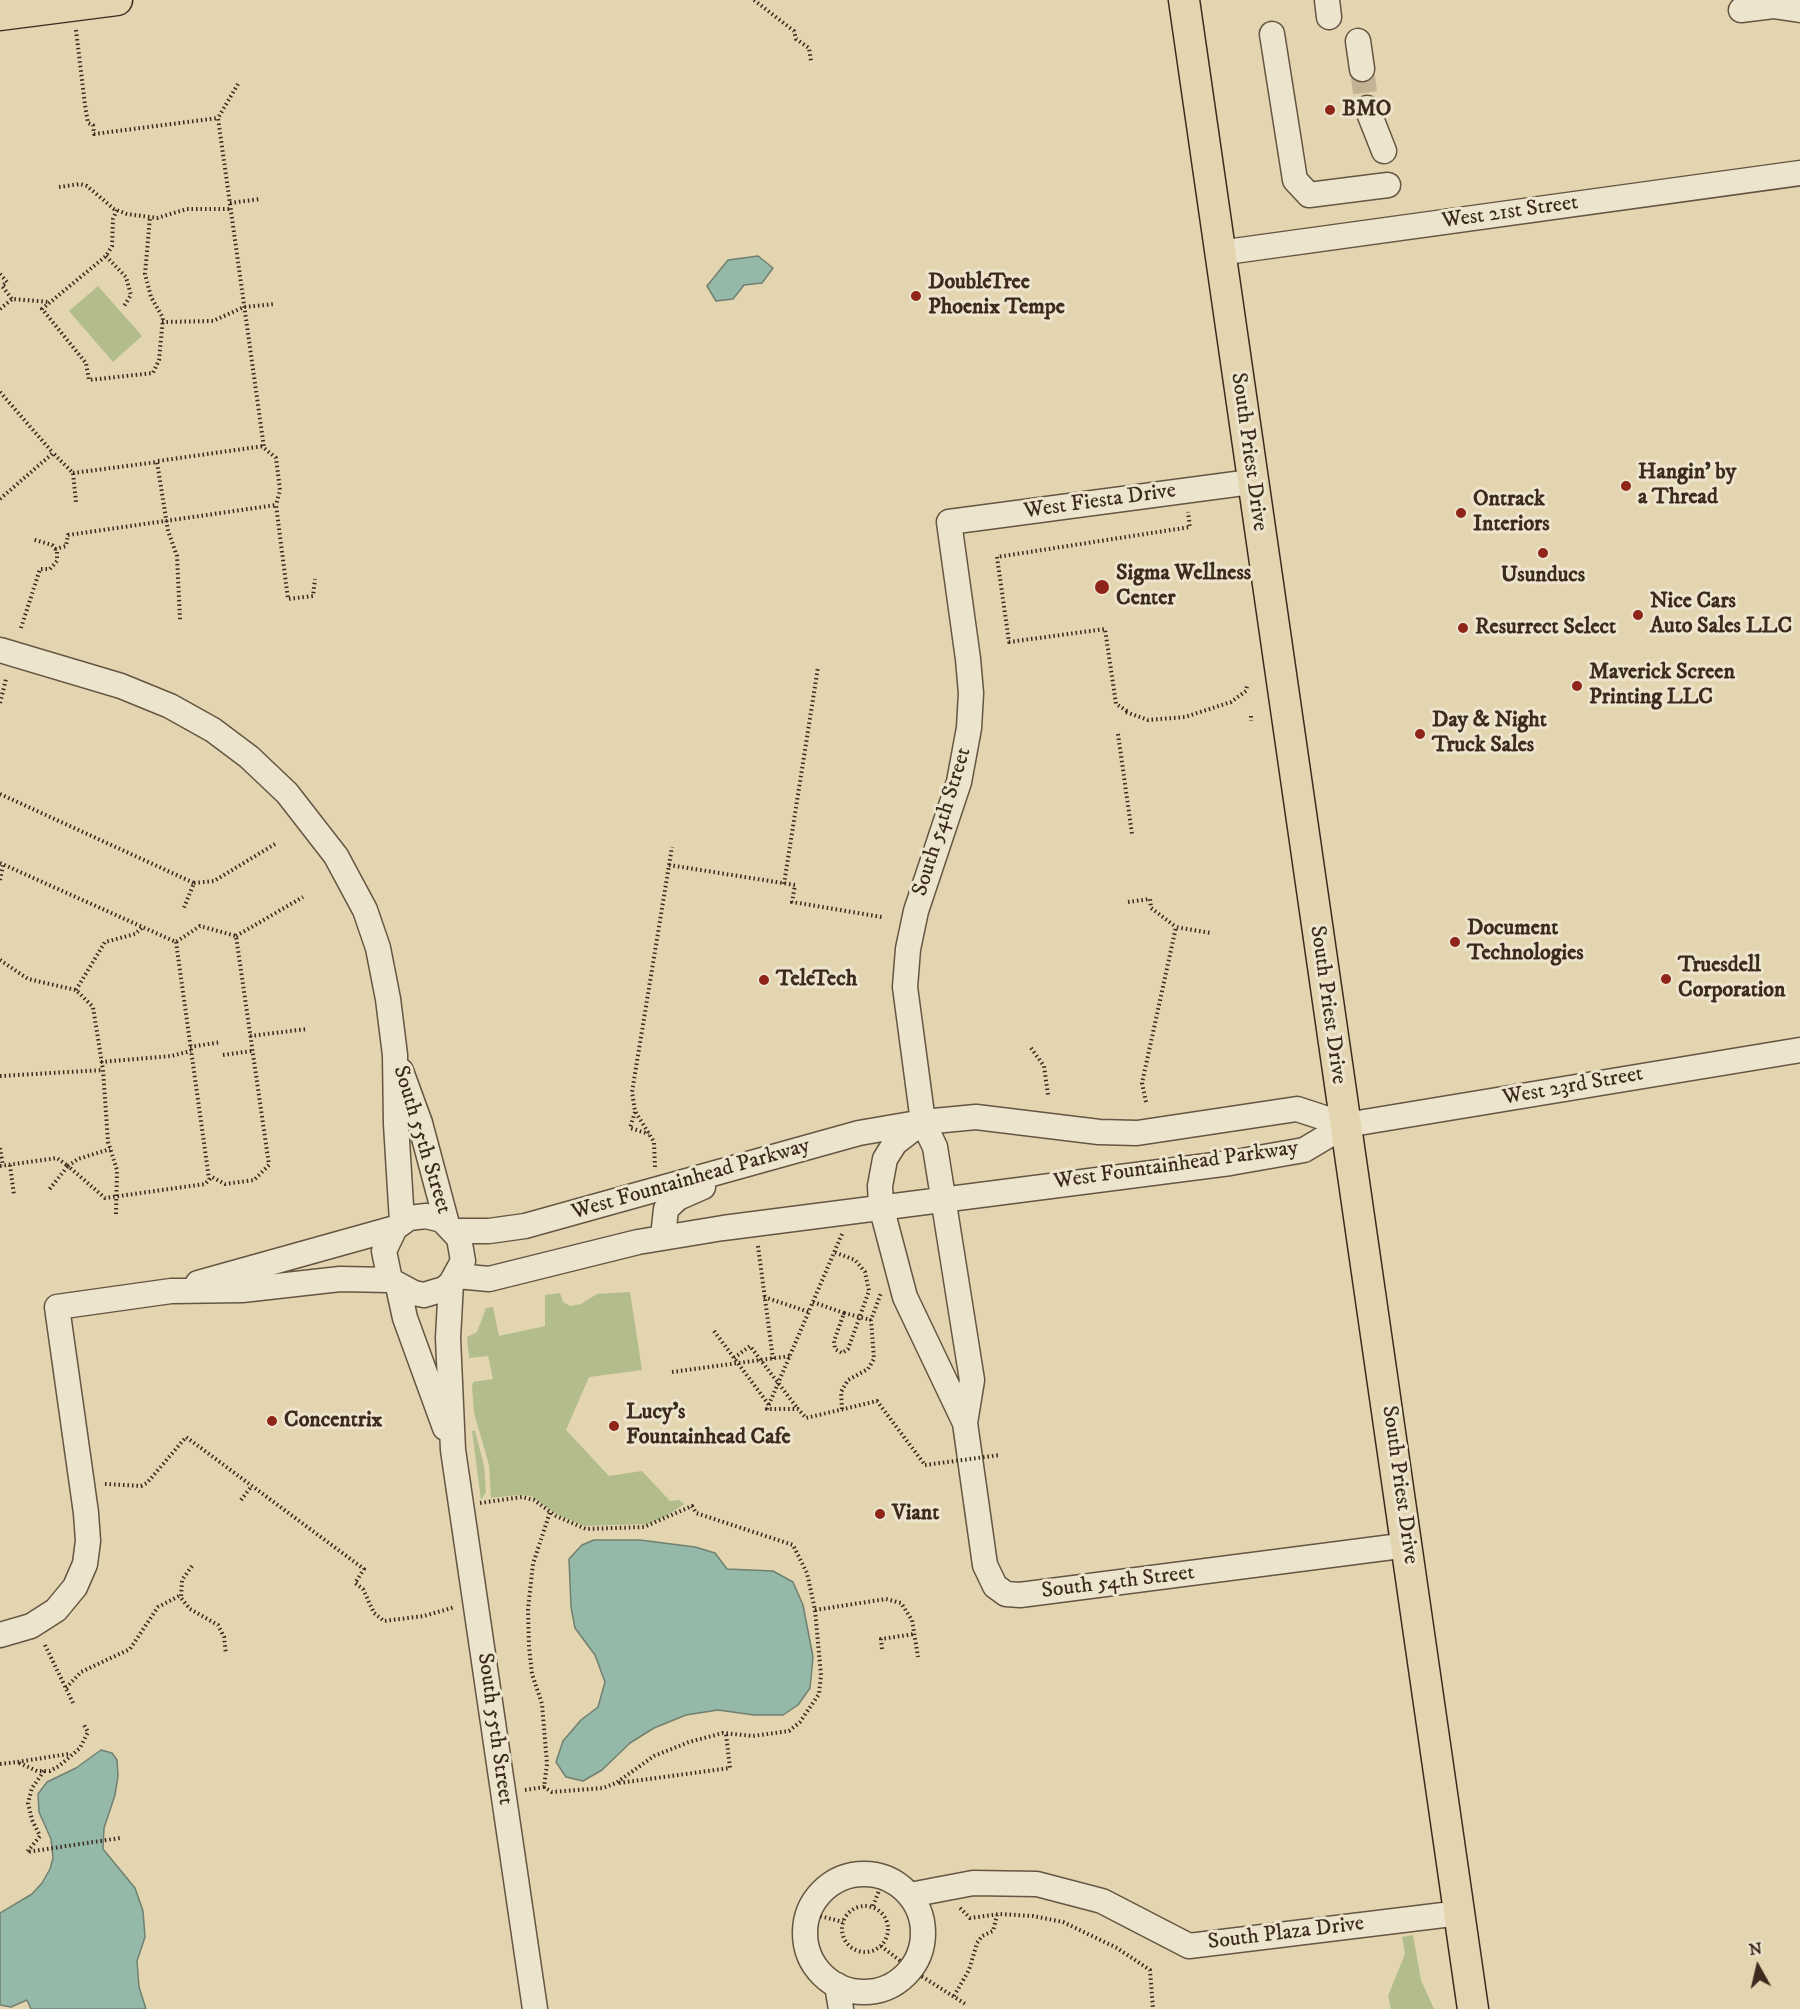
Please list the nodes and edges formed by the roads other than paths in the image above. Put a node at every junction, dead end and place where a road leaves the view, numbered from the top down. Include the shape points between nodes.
1 (117, 0) edge
2 (1184, 0) edge
3 (1776, 3) edge
4 (1800, 9) edge
5 (1741, 10) dead end
6 (0, 15) edge
7 (1272, 34) dead end
8 (1358, 41) dead end
9 (1362, 69) tunnel mouth
10 (1367, 108) tunnel mouth
11 (1384, 151) dead end
12 (1800, 173) edge
13 (1388, 184) dead end
14 (1220, 253) junction
15 (1251, 482) junction
16 (949, 522) joint
17 (0, 650) edge
18 (1800, 1050) edge
19 (395, 1055) junction
20 (922, 1122) junction
21 (1346, 1125) junction
22 (738, 1166) junction
23 (943, 1199) junction
24 (881, 1206) junction
25 (398, 1225) junction
26 (451, 1227) junction
27 (663, 1237) junction
28 (454, 1280) junction
29 (394, 1283) junction
30 (171, 1291) junction
31 (965, 1423) junction
32 (453, 1450) junction
33 (1408, 1545) junction
34 (0, 1635) edge
35 (910, 1895) junction
36 (1460, 1913) junction
37 (837, 1985) junction
38 (872, 2000) edge
39 (535, 2009) edge
40 (841, 2009) edge
41 (1473, 2009) edge

1 - 6 main road
2 - 14 main road, South Priest Drive
3 - 4 street
3 - 5 street
7 - 13 street via 1295,180 1309,195
8 - 9 street
10 - 11 street
12 - 14 street, West 21st Street
14 - 15 main road, South Priest Drive
15 - 16 street, West Fiesta Drive
15 - 21 main road, South Priest Drive
16 - 20 street, South 54th Street via 971,708 959,782 921,892 908,949 906,1006
17 - 19 street, South 55th Street via 121,686 170,706 232,744 286,793 336,855 365,910 383,970
18 - 21 street, West 23rd Street
19 - 25 street, South 55th Street
19 - 26 street, South 55th Street
20 - 21 street, West Fountainhead Parkway via 976,1117 1137,1133 1297,1109
20 - 22 street, West Fountainhead Parkway via 875,1129
20 - 23 street via 935,1147
20 - 24 street via 895,1143 885,1159
21 - 23 street, West Fountainhead Parkway via 1304,1150
21 - 33 main road, South Priest Drive
22 - 26 street, West Fountainhead Parkway via 525,1226 489,1231
22 - 27 street via 672,1202 666,1209
23 - 24 street, West Fountainhead Parkway
23 - 31 street, South 54th Street via 972,1380
24 - 27 street, West Fountainhead Parkway
24 - 31 street, South 54th Street via 904,1297
25 - 26 street via 426,1216
25 - 29 street via 384,1251
25 - 30 street
26 - 28 street via 463,1253
27 - 28 street, West Fountainhead Parkway via 489,1279
28 - 29 street via 444,1289 424,1295
28 - 32 street, South 55th Street via 448,1338
29 - 30 street via 340,1279 242,1290
29 - 32 street, South 55th Street
30 - 34 street via 57,1307 86,1513 85,1564 75,1587 56,1610 31,1626
31 - 33 street, South 54th Street via 985,1565 995,1586 1006,1594
32 - 39 street, South 55th Street
33 - 36 main road, South Priest Drive
35 - 36 street, South Plaza Drive via 973,1883 1037,1884 1102,1901 1189,1946
35 - 37 street via 884,1878 855,1875 842,1879 819,1896 809,1913 806,1939 811,1958 822,1974
35 - 38 street via 923,1924 919,1954 900,1980
36 - 41 main road, South Priest Drive
37 - 38 street
37 - 40 street

